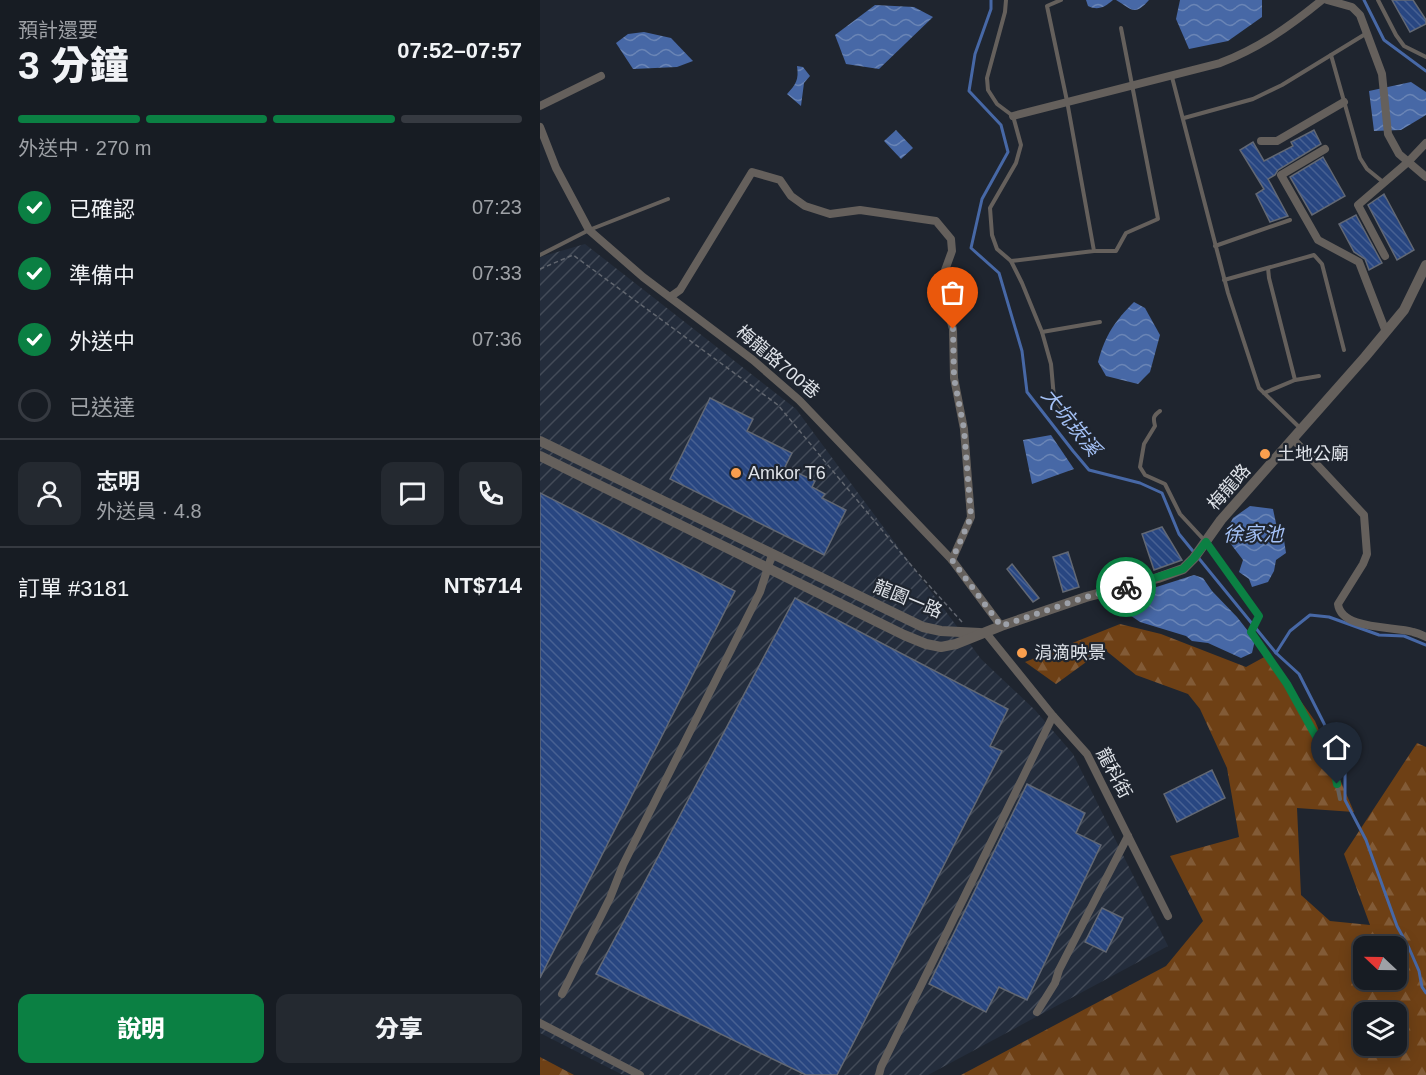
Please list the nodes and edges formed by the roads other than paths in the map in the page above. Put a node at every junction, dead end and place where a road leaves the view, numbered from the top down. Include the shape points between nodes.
1 (1006, 0) edge
2 (1061, 0) edge
3 (1322, 0) edge
4 (1326, 0) edge
5 (1378, 0) edge
6 (1121, 28) dead end
7 (1368, 32) junction
8 (1331, 54) junction
9 (1426, 57) edge
10 (1172, 75) junction
11 (601, 76) dead end
12 (1132, 84) junction
13 (1067, 101) junction
14 (1344, 102) junction
15 (540, 106) edge
16 (1013, 116) junction
17 (1184, 118) junction
18 (540, 127) edge
19 (1261, 141) dead end
20 (1426, 143) edge
21 (1325, 150) dead end
22 (1408, 162) junction
23 (1426, 177) edge
24 (1383, 182) junction
25 (668, 199) dead end
26 (1290, 220) dead end
27 (589, 230) junction
28 (1215, 246) junction
29 (1094, 251) junction
30 (540, 255) edge
31 (1385, 255) dead end
32 (1011, 261) junction
33 (1426, 265) edge
34 (1268, 268) junction
35 (1224, 280) junction
36 (670, 297) junction
37 (1100, 322) dead end
38 (1042, 332) junction
39 (1386, 332) junction
40 (1344, 350) dead end
41 (1319, 376) dead end
42 (1295, 380) junction
43 (1264, 393) junction
44 (1160, 411) dead end
45 (1070, 420) dead end
46 (1302, 430) junction
47 (1293, 440) junction
48 (540, 441) edge
49 (540, 456) edge
50 (1200, 550) junction
51 (772, 555) junction
52 (952, 560) junction
53 (767, 567) junction
54 (1001, 626) junction
55 (986, 633) junction
56 (1426, 637) edge
57 (1053, 716) junction
58 (1340, 799) dead end
59 (1128, 836) junction
60 (1168, 916) dead end
61 (562, 994) dead end
62 (1037, 1012) dead end
63 (540, 1023) edge
64 (640, 1075) edge
65 (879, 1075) edge

1 - 16 lane via 987,78 988,90 997,104
2 - 13 lane via 1047,6
3 - 10 street via 1248,52
4 - 7 street via 1352,7
5 - 9 lane via 1404,46
6 - 12 lane
7 - 8 lane
7 - 22 street via 1382,74 1388,134
8 - 14 lane
8 - 17 lane via 1253,99
10 - 12 street
10 - 17 lane
11 - 15 street
12 - 13 street
12 - 29 lane via 1158,219 1126,233 1116,251
13 - 16 street
13 - 29 lane
14 - 19 street via 1277,141
14 - 24 lane via 1360,158
16 - 32 lane via 1020,153 990,208 997,249
17 - 28 lane
18 - 27 street, 梅龍路700巷 via 556,168
20 - 22 street
21 - 39 street via 1281,175 1318,240 1359,262
22 - 23 street
22 - 24 street
24 - 31 street via 1358,205
25 - 27 lane
26 - 28 lane
27 - 30 lane
27 - 36 street, 梅龍路700巷
28 - 35 lane
29 - 32 lane
32 - 38 lane
33 - 39 street, 梅龍路 via 1404,310
34 - 35 lane
34 - 40 lane via 1314,255 1322,264
34 - 42 lane
35 - 43 lane via 1259,388
36 - 52 street, 梅龍路700巷 via 799,399
36 - 52 street via 680,290 752,172 780,180 791,196 805,206 830,214 860,210 936,222 951,238 952,251 940,284 953,329 954,378 964,429 971,517
37 - 38 lane
38 - 45 lane via 1051,364 1054,398
39 - 46 street, 梅龍路
41 - 42 lane
42 - 43 lane
43 - 46 lane
44 - 50 lane via 1153,418 1155,426 1144,444 1140,467 1145,475 1164,484
46 - 47 street, 梅龍路
47 - 50 street, 梅龍路 via 1221,520
47 - 56 street via 1364,515 1367,554 1338,610 1346,618 1371,626 1412,631
48 - 51 street, 龍園一路
49 - 53 street, 龍園一路
50 - 54 street, 梅龍路 via 1183,569
50 - 58 lane via 1259,616 1251,632 1287,684 1334,769
51 - 53 street
51 - 55 street, 龍園一路 via 923,627
52 - 54 street, 梅龍路700巷
53 - 55 street, 龍園一路 via 926,644 941,647
53 - 61 street via 760,592
54 - 55 street, 梅龍路
55 - 57 street, 龍科街
57 - 59 street, 龍科街 via 1087,754
57 - 65 street
59 - 60 street, 龍科街
59 - 62 street
63 - 64 street

